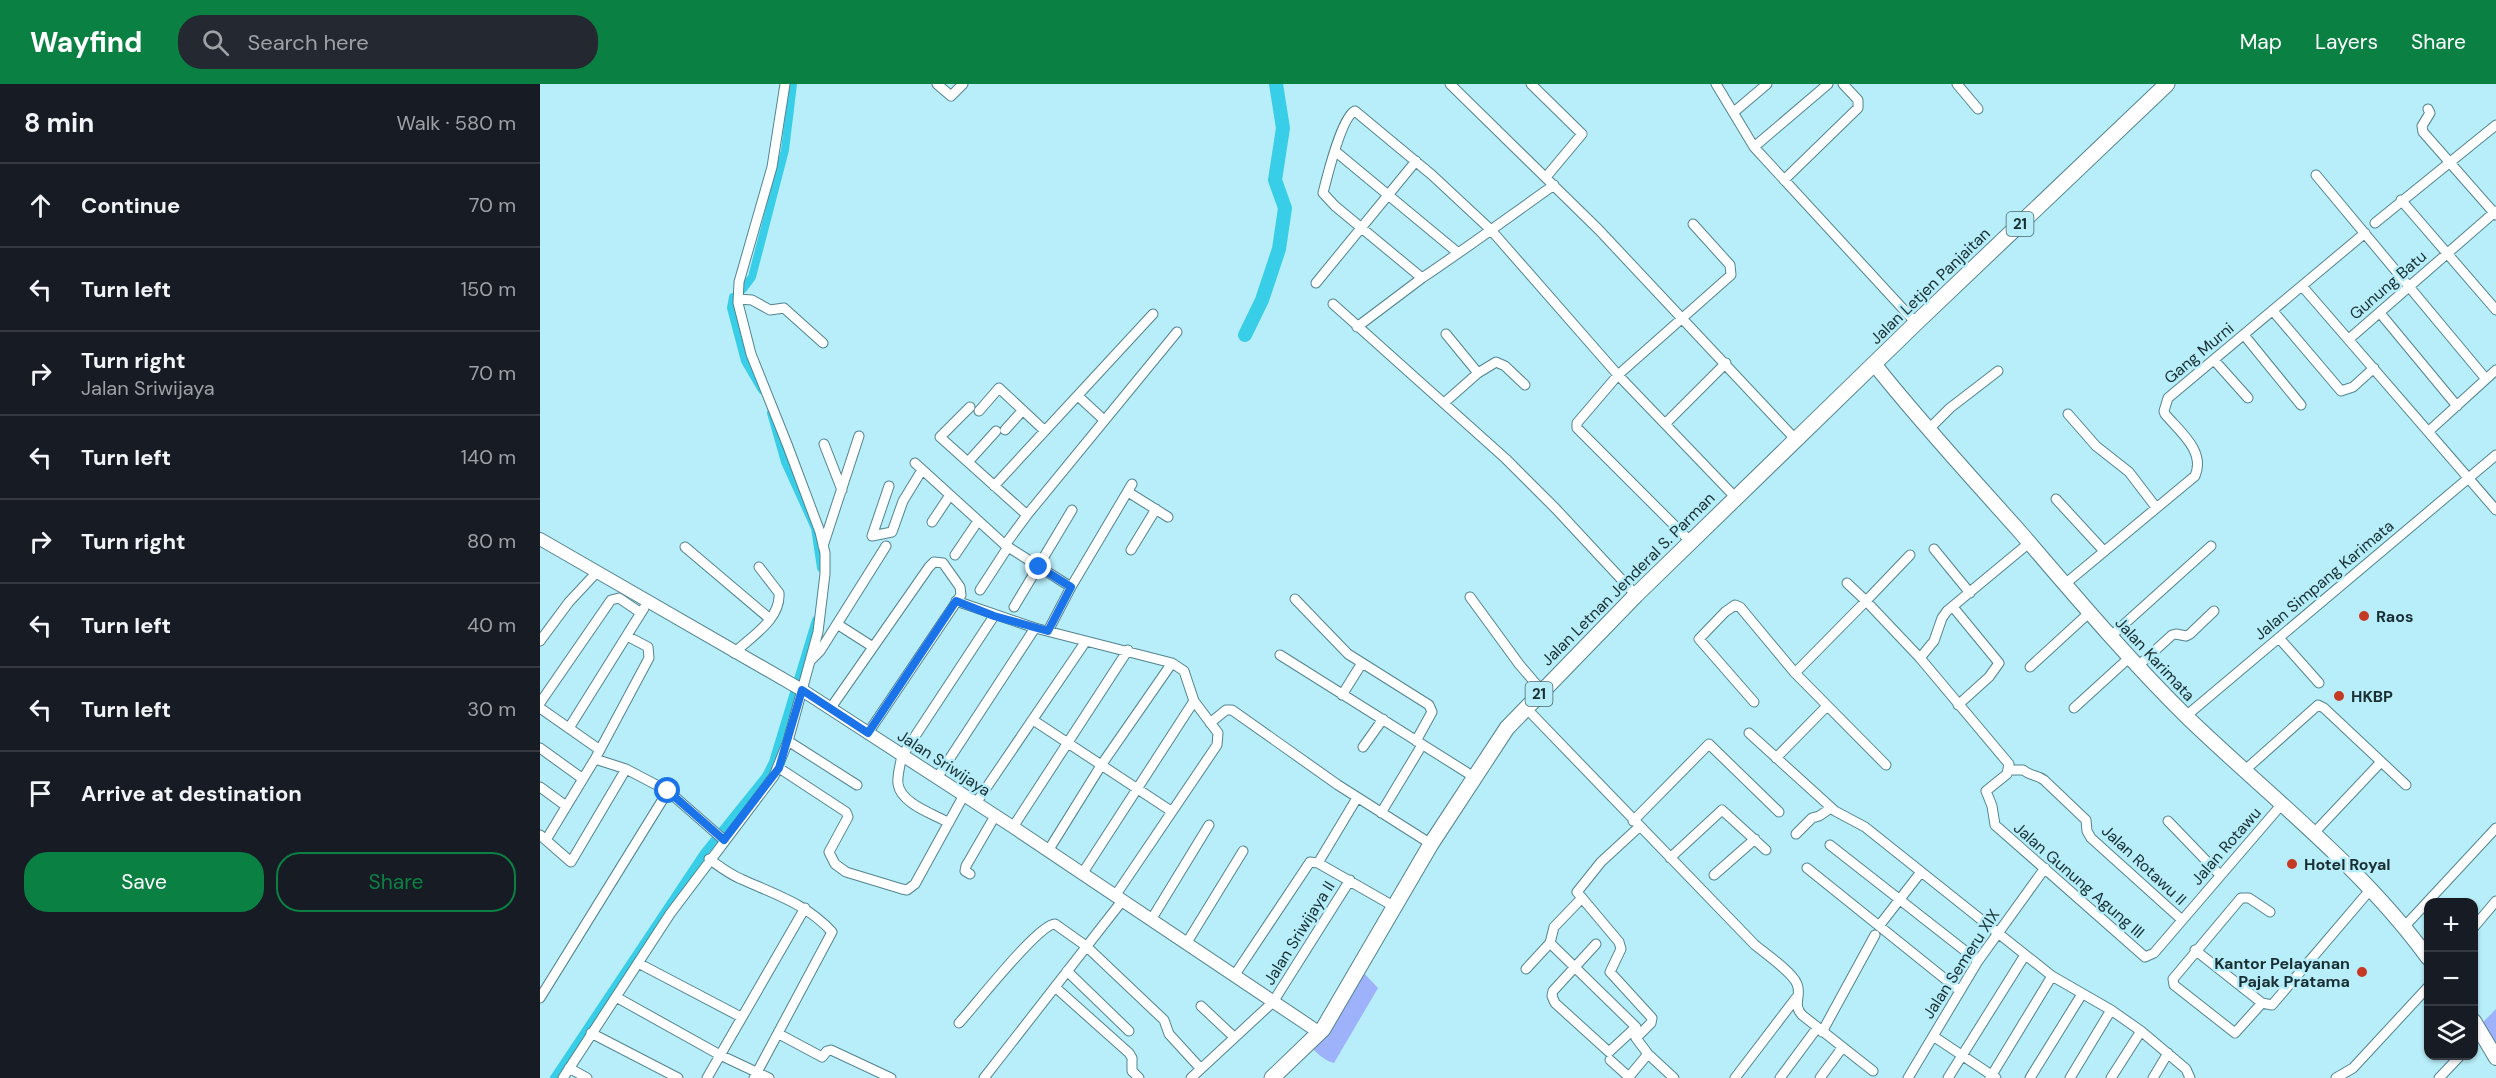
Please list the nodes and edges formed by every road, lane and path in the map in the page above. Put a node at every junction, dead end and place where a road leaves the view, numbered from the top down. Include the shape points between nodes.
1 (785, 84) edge
2 (937, 84) edge
3 (963, 84) edge
4 (1450, 84) edge
5 (1531, 84) edge
6 (1716, 84) edge
7 (1767, 84) edge
8 (1828, 84) edge
9 (1843, 84) edge
10 (1957, 84) edge
11 (2167, 84) edge
12 (1978, 109) dead end
13 (2428, 109) dead end
14 (1734, 112) junction
15 (2496, 125) edge
16 (1754, 147) junction
17 (1335, 152) junction
18 (1416, 161) junction
19 (2450, 163) junction
20 (2316, 175) dead end
21 (1546, 177) junction
22 (1784, 180) junction
23 (1554, 185) junction
24 (1388, 195) junction
25 (2401, 200) junction
26 (2495, 213) edge
27 (2375, 223) dead end
28 (1693, 224) dead end
29 (1361, 228) junction
30 (1491, 230) junction
31 (2365, 233) junction
32 (1458, 252) junction
33 (2446, 253) junction
34 (1422, 278) junction
35 (1316, 283) dead end
36 (2410, 285) junction
37 (2302, 286) junction
38 (738, 299) junction
39 (1333, 304) dead end
40 (2273, 310) junction
41 (2496, 310) edge
42 (2380, 313) junction
43 (1153, 314) dead end
44 (1682, 316) junction
45 (1916, 323) junction
46 (1358, 327) junction
47 (1177, 332) dead end
48 (1446, 334) dead end
49 (2244, 335) junction
50 (2349, 339) junction
51 (823, 343) dead end
52 (2214, 360) junction
53 (1726, 363) junction
54 (1875, 365) junction
55 (2374, 368) junction
56 (2496, 370) edge
57 (1998, 371) dead end
58 (1478, 373) junction
59 (1618, 375) junction
60 (2486, 379) junction
61 (1525, 385) dead end
62 (1078, 396) junction
63 (2248, 398) dead end
64 (1444, 403) junction
65 (2301, 405) dead end
66 (2457, 406) junction
67 (1023, 410) junction
68 (2068, 414) dead end
69 (1104, 420) junction
70 (1665, 424) junction
71 (1929, 429) junction
72 (1046, 431) junction
73 (2429, 431) junction
74 (859, 436) dead end
75 (1797, 441) junction
76 (824, 444) dead end
77 (2496, 454) edge
78 (968, 462) junction
79 (915, 463) dead end
80 (922, 470) junction
81 (2469, 479) junction
82 (889, 486) dead end
83 (994, 486) junction
84 (842, 490) junction
85 (950, 495) junction
86 (1736, 498) junction
87 (2056, 499) dead end
88 (2156, 506) junction
89 (1156, 509) junction
90 (1072, 510) dead end
91 (2496, 510) edge
92 (1027, 514) junction
93 (1168, 517) dead end
94 (978, 520) junction
95 (932, 522) dead end
96 (540, 539) edge
97 (1691, 542) junction
98 (2029, 543) junction
99 (823, 546) junction
100 (886, 546) dead end
101 (1007, 546) junction
102 (2211, 546) dead end
103 (685, 548) dead end
104 (1934, 549) dead end
105 (1131, 550) dead end
106 (2103, 550) junction
107 (955, 555) dead end
108 (1910, 555) dead end
109 (759, 567) dead end
110 (1039, 567) junction
111 (597, 572) junction
112 (1847, 583) dead end
113 (2065, 584) junction
114 (1071, 587) junction
115 (980, 590) dead end
116 (1970, 593) junction
117 (1636, 595) junction
118 (1470, 597) dead end
119 (1295, 599) dead end
120 (956, 601) junction
121 (1866, 601) junction
122 (644, 607) junction
123 (1014, 607) dead end
124 (1953, 607) junction
125 (2214, 611) dead end
126 (2090, 612) junction
127 (994, 616) junction
128 (770, 619) junction
129 (837, 624) junction
130 (1035, 628) junction
131 (1048, 631) junction
132 (627, 636) junction
133 (2111, 636) junction
134 (2278, 638) junction
135 (540, 641) edge
136 (1086, 641) junction
137 (873, 647) junction
138 (1128, 650) junction
139 (734, 653) junction
140 (1280, 655) dead end
141 (1920, 658) junction
142 (811, 660) junction
143 (2134, 662) junction
144 (1172, 663) junction
145 (1362, 663) junction
146 (2030, 666) dead end
147 (1795, 673) junction
148 (2319, 683) dead end
149 (796, 687) junction
150 (1542, 691) junction
151 (1342, 695) junction
152 (1194, 701) junction
153 (1754, 702) dead end
154 (540, 703) edge
155 (1958, 705) junction
156 (1827, 706) junction
157 (540, 708) edge
158 (1526, 708) junction
159 (2074, 708) dead end
160 (830, 709) junction
161 (2187, 716) junction
162 (1383, 719) junction
163 (1033, 720) junction
164 (1210, 723) junction
165 (569, 728) junction
166 (868, 733) junction
167 (1749, 734) dead end
168 (788, 741) junction
169 (1068, 743) junction
170 (1419, 743) junction
171 (1363, 747) dead end
172 (540, 748) edge
173 (598, 755) junction
174 (902, 756) junction
175 (1776, 758) junction
176 (2381, 762) junction
177 (1102, 764) junction
178 (1886, 765) dead end
179 (779, 768) junction
180 (626, 769) junction
181 (2010, 770) junction
182 (2244, 771) junction
183 (1474, 777) junction
184 (583, 778) junction
185 (937, 778) junction
186 (857, 785) dead end
187 (2406, 785) dead end
188 (540, 787) edge
189 (1137, 788) junction
190 (668, 791) junction
191 (964, 795) junction
192 (1357, 798) junction
193 (976, 803) junction
194 (2282, 804) junction
195 (566, 806) junction
196 (1833, 809) junction
197 (1171, 811) junction
198 (1779, 812) dead end
199 (1381, 813) junction
200 (995, 816) junction
201 (2168, 821) dead end
202 (949, 823) junction
203 (1636, 824) junction
204 (1209, 825) dead end
205 (1013, 827) junction
206 (2496, 828) edge
207 (1796, 834) dead end
208 (2313, 834) junction
209 (719, 836) junction
210 (543, 837) edge
211 (1755, 839) junction
212 (1431, 844) junction
213 (1830, 845) dead end
214 (1766, 850) dead end
215 (1048, 851) junction
216 (1243, 851) dead end
217 (1670, 858) junction
218 (709, 859) junction
219 (1314, 863) junction
220 (1807, 868) dead end
221 (2045, 868) junction
222 (1921, 872) junction
223 (970, 874) dead end
224 (1082, 874) junction
225 (1714, 875) dead end
226 (2220, 875) junction
227 (1350, 880) junction
228 (2370, 890) junction
229 (1118, 898) junction
230 (1582, 898) junction
231 (1899, 900) junction
232 (2496, 901) edge
233 (1395, 907) junction
234 (805, 908) junction
235 (2270, 912) dead end
236 (1151, 920) junction
237 (2182, 920) junction
238 (2478, 922) edge
239 (2405, 926) junction
240 (1877, 931) junction
241 (1996, 933) junction
242 (1550, 943) junction
243 (1186, 944) junction
244 (1596, 944) dead end
245 (1086, 946) junction
246 (2195, 950) junction
247 (2424, 952) edge
248 (2025, 955) junction
249 (2142, 955) joint
250 (1978, 961) junction
251 (638, 963) junction
252 (1576, 967) junction
253 (1526, 969) dead end
254 (1067, 971) junction
255 (1234, 976) junction
256 (2052, 976) junction
257 (1054, 987) junction
258 (2424, 991) edge
259 (1959, 992) junction
260 (2082, 994) junction
261 (616, 996) junction
262 (1797, 996) junction
263 (540, 998) edge
264 (1273, 1002) junction
265 (2262, 1003) junction
266 (1201, 1006) dead end
267 (2111, 1010) junction
268 (741, 1017) junction
269 (960, 1023) dead end
270 (1820, 1030) junction
271 (1129, 1031) dead end
272 (2141, 1031) junction
273 (591, 1033) junction
274 (1320, 1033) junction
275 (779, 1035) junction
276 (1933, 1036) junction
277 (1234, 1037) junction
278 (2478, 1038) edge
279 (1842, 1048) junction
280 (2168, 1053) junction
281 (720, 1054) junction
282 (1648, 1054) junction
283 (1962, 1055) junction
284 (2496, 1058) edge
285 (1610, 1060) dead end
286 (2456, 1060) edge
287 (569, 1068) junction
288 (1201, 1069) junction
289 (756, 1075) edge
290 (1629, 1077) edge
291 (1993, 1077) edge
292 (563, 1078) edge
293 (587, 1078) edge
294 (678, 1078) edge
295 (707, 1078) edge
296 (769, 1078) edge
297 (891, 1078) edge
298 (984, 1078) edge
299 (1139, 1078) edge
300 (1191, 1078) edge
301 (1272, 1078) edge
302 (1674, 1078) edge
303 (1735, 1078) edge
304 (1780, 1078) edge
305 (1820, 1078) edge
306 (1863, 1078) edge
307 (1908, 1078) edge
308 (1948, 1078) edge
309 (2030, 1078) edge
310 (2070, 1078) edge
311 (2111, 1078) edge
312 (2153, 1078) edge
313 (2190, 1078) edge
314 (2336, 1078) edge
315 (2439, 1078) edge

1 - 38 street via 772,167 739,282
2 - 3 street via 951,96
4 - 21 street
5 - 21 street via 1582,135
6 - 14 street
7 - 14 street
8 - 16 street
9 - 22 street via 1858,100 1858,108
10 - 12 street
11 - 45 highway, Jalan Letjen Panjaitan / 21
13 - 19 street, Gunung Batu via 2423,132
14 - 16 street
15 - 19 street
16 - 22 street
17 - 18 street via 1348,117 1355,111
17 - 24 street
17 - 29 street via 1324,196
18 - 24 street
18 - 30 street
19 - 25 street
19 - 26 street, Gunung Batu
20 - 31 street
21 - 23 street
22 - 45 street
23 - 30 street
23 - 44 street
24 - 29 street
24 - 32 street
25 - 27 street
25 - 33 street, Gunung Batu
26 - 33 street, Gunung Batu
28 - 44 street via 1732,271
29 - 34 street
29 - 35 street
30 - 32 street
30 - 59 street
31 - 36 street
31 - 37 street, Gang Murni
32 - 34 street
33 - 36 street, Gunung Batu
33 - 41 street, Gunung Batu
34 - 46 street
36 - 42 street, Gunung Batu
36 - 60 street
37 - 40 street, Gang Murni
37 - 50 street, Gunung Batu
38 - 51 street via 752,300 770,310 784,308
38 - 99 street via 751,354
39 - 46 street
40 - 49 street, Gang Murni
40 - 55 street via 2341,391 2353,387
42 - 50 street, Gunung Batu
42 - 66 street
43 - 62 street
44 - 53 street
44 - 59 street
45 - 54 highway, Jalan Letjen Panjaitan / 21
46 - 64 street
47 - 69 street
48 - 58 street
49 - 52 street, Gang Murni
49 - 65 street
50 - 55 street, Gunung Batu
52 - 63 street
52 - 88 street, Gang Murni via 2166,402 2165,414 2190,442 2197,468 2195,476
53 - 70 street
53 - 75 street
54 - 71 main road, Jalan Karimata
54 - 75 highway, Jalan Letnan Jenderal S. Parman / 21
55 - 73 street, Gunung Batu
56 - 60 street
57 - 71 street
58 - 61 street via 1498,362
58 - 64 street
59 - 70 street
59 - 97 street via 1579,419 1578,428
60 - 66 street
62 - 69 street
62 - 72 street
64 - 117 street via 1556,509
66 - 73 street
67 - 72 street
67 - 78 street
67 - 78 street via 999,388 940,437
68 - 88 street via 2096,446 2129,472
69 - 92 street
70 - 86 street
71 - 98 main road, Jalan Karimata
72 - 83 street
73 - 81 street, Gunung Batu
74 - 84 street
75 - 86 highway, Jalan Letnan Jenderal S. Parman / 21
76 - 84 street
77 - 81 street, Jalan Simpang Karimata
78 - 83 street
79 - 80 street
80 - 82 street via 903,501 892,532 872,536
80 - 85 street
81 - 91 street, Gunung Batu
81 - 134 street, Jalan Simpang Karimata
83 - 92 street
84 - 99 street
85 - 94 street
85 - 95 street
86 - 97 highway, Jalan Letnan Jenderal S. Parman / 21
87 - 106 street
88 - 106 street, Gang Murni
89 - 93 street
89 - 105 street
89 - 114 street via 1130,488
90 - 110 street
92 - 101 street
94 - 101 street
94 - 107 street
96 - 111 street, Jalan Sriwijaya
97 - 117 highway, Jalan Letnan Jenderal S. Parman / 21
98 - 113 main road, Jalan Karimata
98 - 116 street
99 - 142 street via 823,601
100 - 129 street
101 - 110 street
101 - 115 street
102 - 133 street
103 - 128 street
104 - 116 street
106 - 113 street, Gang Murni
108 - 121 street
109 - 128 street via 779,593 778,606
110 - 114 street
110 - 123 street
111 - 122 street, Jalan Sriwijaya
111 - 135 street
112 - 121 street
113 - 126 main road, Jalan Karimata
114 - 131 street
116 - 124 street
117 - 150 highway, Jalan Letnan Jenderal S. Parman / 21
118 - 150 street
119 - 145 street via 1335,643
120 - 127 street
120 - 137 street via 961,595 960,587 943,563 934,562
120 - 166 street
121 - 141 street
121 - 147 street
122 - 132 street
122 - 139 street, Jalan Sriwijaya
122 - 154 street via 619,598 611,600
124 - 141 street via 1942,618 1934,641
124 - 155 street via 1999,663
125 - 143 street via 2190,634 2172,635
126 - 133 main road, Jalan Karimata
126 - 146 street
127 - 130 street
127 - 174 street
128 - 139 street
129 - 137 street
129 - 142 street
130 - 131 street
130 - 185 street
131 - 136 street
132 - 165 street
132 - 173 street via 648,648 649,658
133 - 143 main road, Jalan Karimata
134 - 148 street
134 - 161 street, Jalan Simpang Karimata
136 - 138 street
136 - 163 street
137 - 160 street
138 - 144 street
138 - 169 street
139 - 149 street, Jalan Sriwijaya
140 - 151 street
141 - 155 street
142 - 149 street
143 - 159 street
143 - 161 main road, Jalan Karimata
144 - 152 street via 1184,671
144 - 177 street
145 - 151 street
145 - 170 street via 1430,705 1432,712
147 - 153 street via 1740,607 1735,605 1725,612 1699,639
147 - 156 street
149 - 160 street, Jalan Sriwijaya
149 - 168 street
150 - 158 highway, Jalan Letnan Jenderal S. Parman / 21
151 - 162 street
152 - 164 street
152 - 189 street
155 - 181 street via 2006,760
156 - 175 street
156 - 178 street
157 - 165 street
158 - 183 highway, Jalan Letnan Jenderal S. Parman / 21 via 1502,734
158 - 203 street
160 - 166 street, Jalan Sriwijaya
161 - 182 main road, Jalan Karimata
162 - 170 street
162 - 171 street
163 - 169 street
163 - 193 street
164 - 192 street via 1226,710 1232,710
164 - 197 street via 1219,736 1217,745
165 - 173 street
166 - 174 street, Jalan Sriwijaya
167 - 175 street
168 - 179 street
168 - 186 street
169 - 177 street
169 - 205 street
170 - 183 street
170 - 199 street
172 - 184 street
173 - 180 street
173 - 184 street
174 - 185 street, Jalan Sriwijaya
174 - 202 street via 897,781 901,793
175 - 196 street
176 - 182 street via 2318,705
176 - 187 street
176 - 208 street
177 - 189 street
177 - 215 street
179 - 202 street via 846,812 848,817 829,852 835,864 846,872 902,889 911,888
179 - 209 street
180 - 190 street
180 - 210 street via 571,862
181 - 221 street, Jalan Gunung Agung III via 1986,790 1993,822
181 - 237 street, Jalan Rotawu II via 2023,770 2044,780 2086,820 2091,838
182 - 194 main road, Jalan Karimata
183 - 212 highway, Jalan Letnan Jenderal S. Parman / 21
184 - 195 street
185 - 191 street, Jalan Sriwijaya
188 - 195 street
189 - 197 street
189 - 224 street
190 - 209 street
190 - 263 street
191 - 193 street, Jalan Sriwijaya
191 - 202 street
192 - 199 street
192 - 219 street
193 - 200 street, Jalan Sriwijaya
194 - 208 main road, Jalan Karimata
194 - 226 street, Jalan Rotawu
195 - 210 street
196 - 207 street via 1812,818
196 - 222 street via 1859,822
197 - 229 street
198 - 203 street via 1709,744
199 - 212 street
200 - 205 street, Jalan Sriwijaya
200 - 223 street via 966,866 965,871
201 - 226 street
203 - 217 street
203 - 230 street via 1579,887 1577,892
204 - 236 street
205 - 215 street, Jalan Sriwijaya
206 - 239 street
208 - 228 main road, Jalan Karimata
209 - 218 street
211 - 214 street
211 - 217 street via 1720,811
211 - 225 street
212 - 233 highway, Jalan Letnan Jenderal S. Parman / 21
213 - 231 street
215 - 224 street, Jalan Sriwijaya
216 - 243 street
217 - 262 street via 1793,978 1798,986
218 - 234 street via 741,879
218 - 251 street
219 - 227 street
219 - 255 street
220 - 240 street
221 - 241 street, Jalan Semeru XIX
221 - 249 street, Jalan Gunung Agung III
222 - 231 street
222 - 241 street
224 - 229 street, Jalan Sriwijaya
226 - 237 street, Jalan Rotawu
227 - 233 street
227 - 264 street, Jalan Sriwijaya II
228 - 239 main road, Jalan Karimata
228 - 265 street via 2272,1005
229 - 236 street, Jalan Sriwijaya
229 - 245 street
230 - 242 street via 1554,927
230 - 282 street via 1619,942 1621,950 1610,972 1651,1017 1651,1023 1636,1038
231 - 240 street
231 - 250 street
232 - 238 street
233 - 274 highway, Jalan Letnan Jenderal S. Parman / 21
234 - 268 street
234 - 275 street via 832,935
235 - 246 street via 2249,898 2241,898
236 - 243 street, Jalan Sriwijaya
237 - 249 street, Jalan Rotawu via 2154,953
239 - 247 main road, Jalan Karimata
240 - 259 street
240 - 270 street
241 - 248 street
241 - 250 street, Jalan Semeru XIX
242 - 252 street
242 - 253 street
243 - 255 street, Jalan Sriwijaya
244 - 252 street
245 - 254 street
245 - 269 street via 1050,924
245 - 288 street via 1164,1020 1169,1034
246 - 265 street
246 - 265 street via 2174,976 2174,985 2235,1033
248 - 256 street
248 - 283 street
250 - 259 street, Jalan Semeru XIX
251 - 261 street
251 - 268 street
252 - 252 street via 1552,996 1611,1052 1636,1027
254 - 257 street
254 - 271 street
255 - 264 street, Jalan Sriwijaya
256 - 260 street
256 - 291 street
257 - 298 street
257 - 299 street via 1129,1053 1131,1071
258 - 314 street via 2353,1068
259 - 276 street, Jalan Semeru XIX
260 - 267 street
260 - 309 street
261 - 273 street
261 - 281 street
262 - 270 street via 1797,1010
262 - 303 street
264 - 274 street, Jalan Sriwijaya
264 - 277 street, Jalan Sriwijaya II
266 - 277 street
267 - 272 street
267 - 310 street
268 - 281 street
270 - 279 street
270 - 304 street
272 - 280 street
272 - 311 street
273 - 287 street
273 - 294 street
274 - 301 highway, Jalan Letnan Jenderal S. Parman / 21
275 - 289 street
275 - 297 street via 819,1056 831,1050
276 - 283 street
276 - 307 street, Jalan Semeru XIX
277 - 288 street, Jalan Sriwijaya II
278 - 284 main road
279 - 305 street
279 - 306 street via 1871,1070
280 - 312 street
280 - 313 street
281 - 289 street
281 - 295 street
282 - 290 street
282 - 302 street
283 - 291 street
283 - 308 street
285 - 290 street
286 - 315 street
287 - 292 street
287 - 293 street
288 - 300 street, Jalan Sriwijaya II
289 - 296 street

